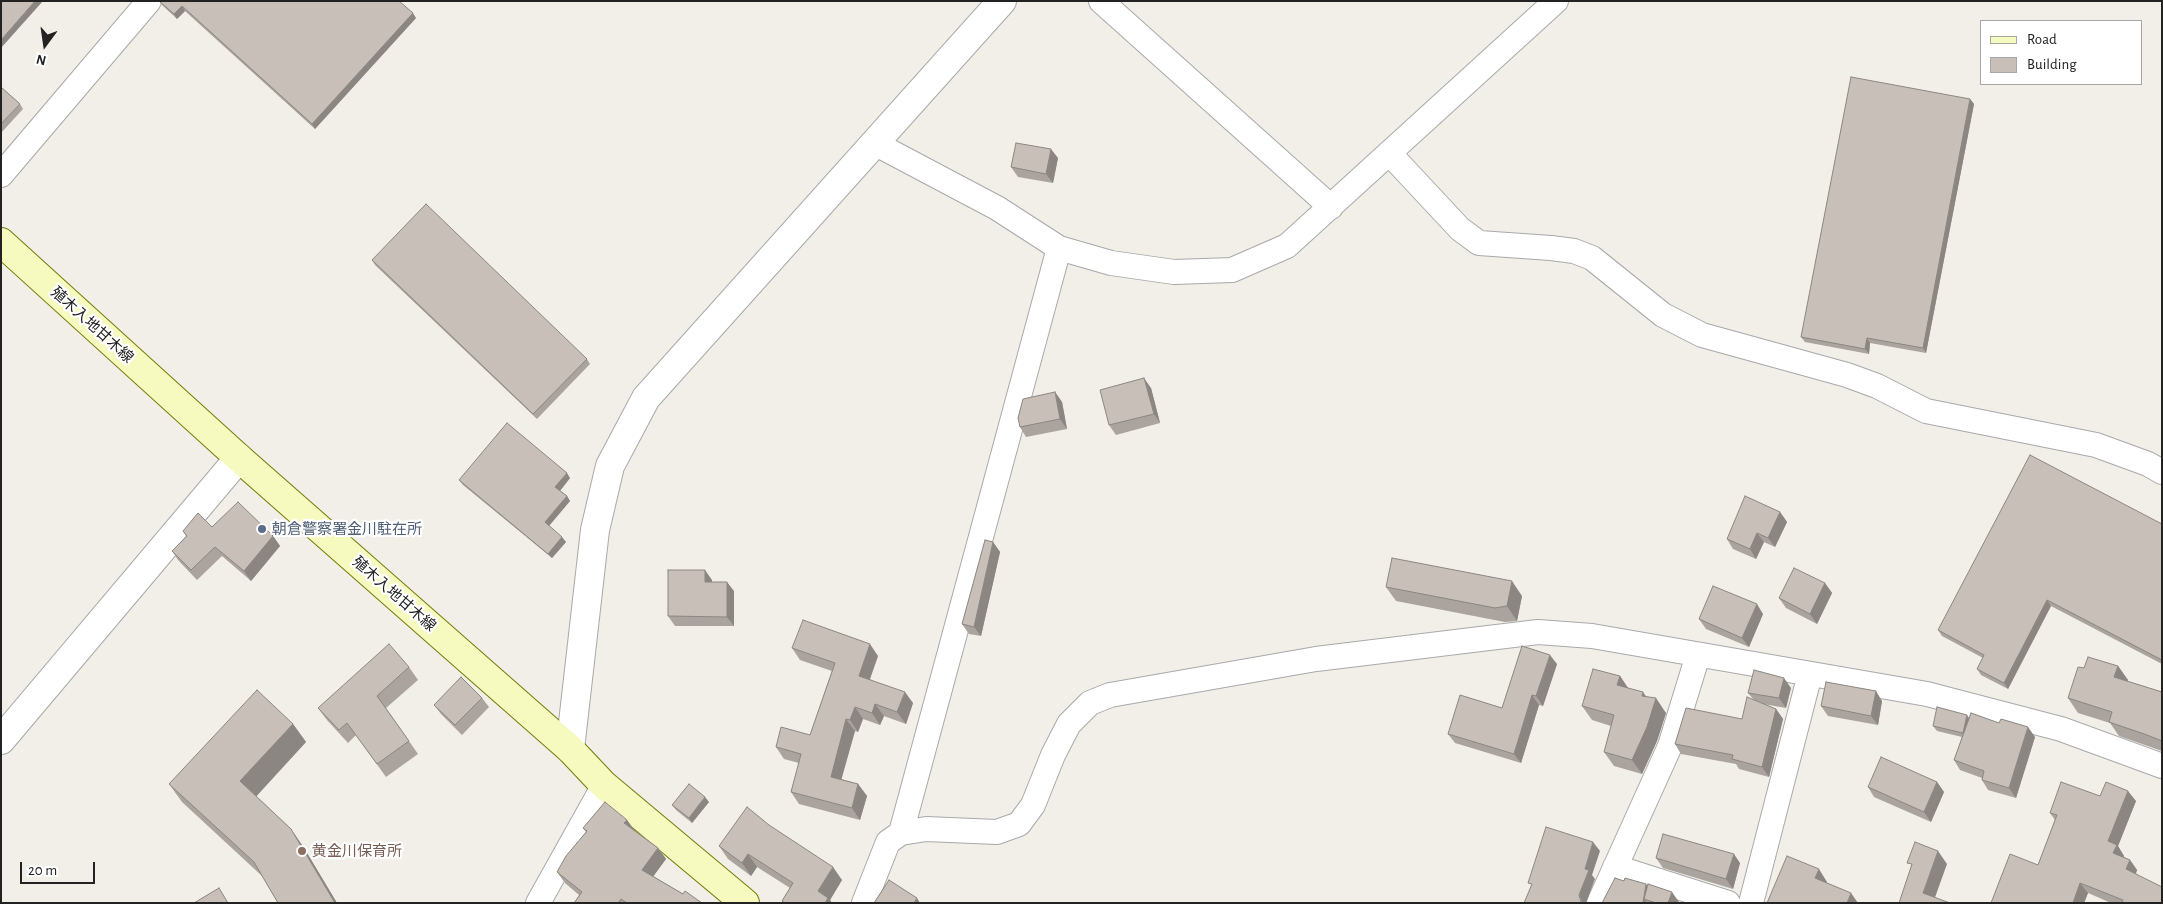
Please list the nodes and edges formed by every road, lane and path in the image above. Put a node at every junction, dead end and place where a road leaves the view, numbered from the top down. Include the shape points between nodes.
1 (149, 1) edge
2 (1002, 1) edge
3 (1101, 1) edge
4 (1556, 1) edge
5 (876, 144) junction
6 (1389, 153) junction
7 (1, 175) edge
8 (1330, 207) junction
9 (1, 242) edge
10 (1059, 248) junction
11 (239, 458) junction
12 (2162, 472) edge
13 (1698, 655) junction
14 (1810, 674) junction
15 (1, 740) edge
16 (570, 749) junction
17 (2162, 766) edge
18 (604, 785) junction
19 (901, 833) junction
20 (1616, 867) junction
21 (538, 903) edge
22 (745, 903) edge
23 (864, 903) edge
24 (1599, 903) edge
25 (1728, 903) edge
26 (1751, 903) edge

1 - 7 street
2 - 5 street
3 - 8 street
4 - 6 street
5 - 10 street via 998,208
5 - 16 street via 646,398 610,466 595,530
6 - 8 street
6 - 12 street via 1460,230 1479,243 1574,251 1592,258 1663,315 1702,335 1847,375 1926,411 2096,445
8 - 10 street via 1287,246 1232,270 1174,272 1112,263
9 - 11 main road, 殖木入地甘木線
10 - 19 street
11 - 15 street
11 - 16 main road, 殖木入地甘木線
13 - 14 street
13 - 19 street via 1592,636 1538,632 1316,659 1110,695 1090,703 1069,724 1033,805 1018,824 997,832 926,829
13 - 20 street via 1670,746
14 - 17 street via 1927,694 2061,729
14 - 26 street
16 - 18 main road, 殖木入地甘木線
18 - 21 street
18 - 22 main road, 殖木入地甘木線
19 - 23 street via 888,842
20 - 24 street
20 - 25 street

